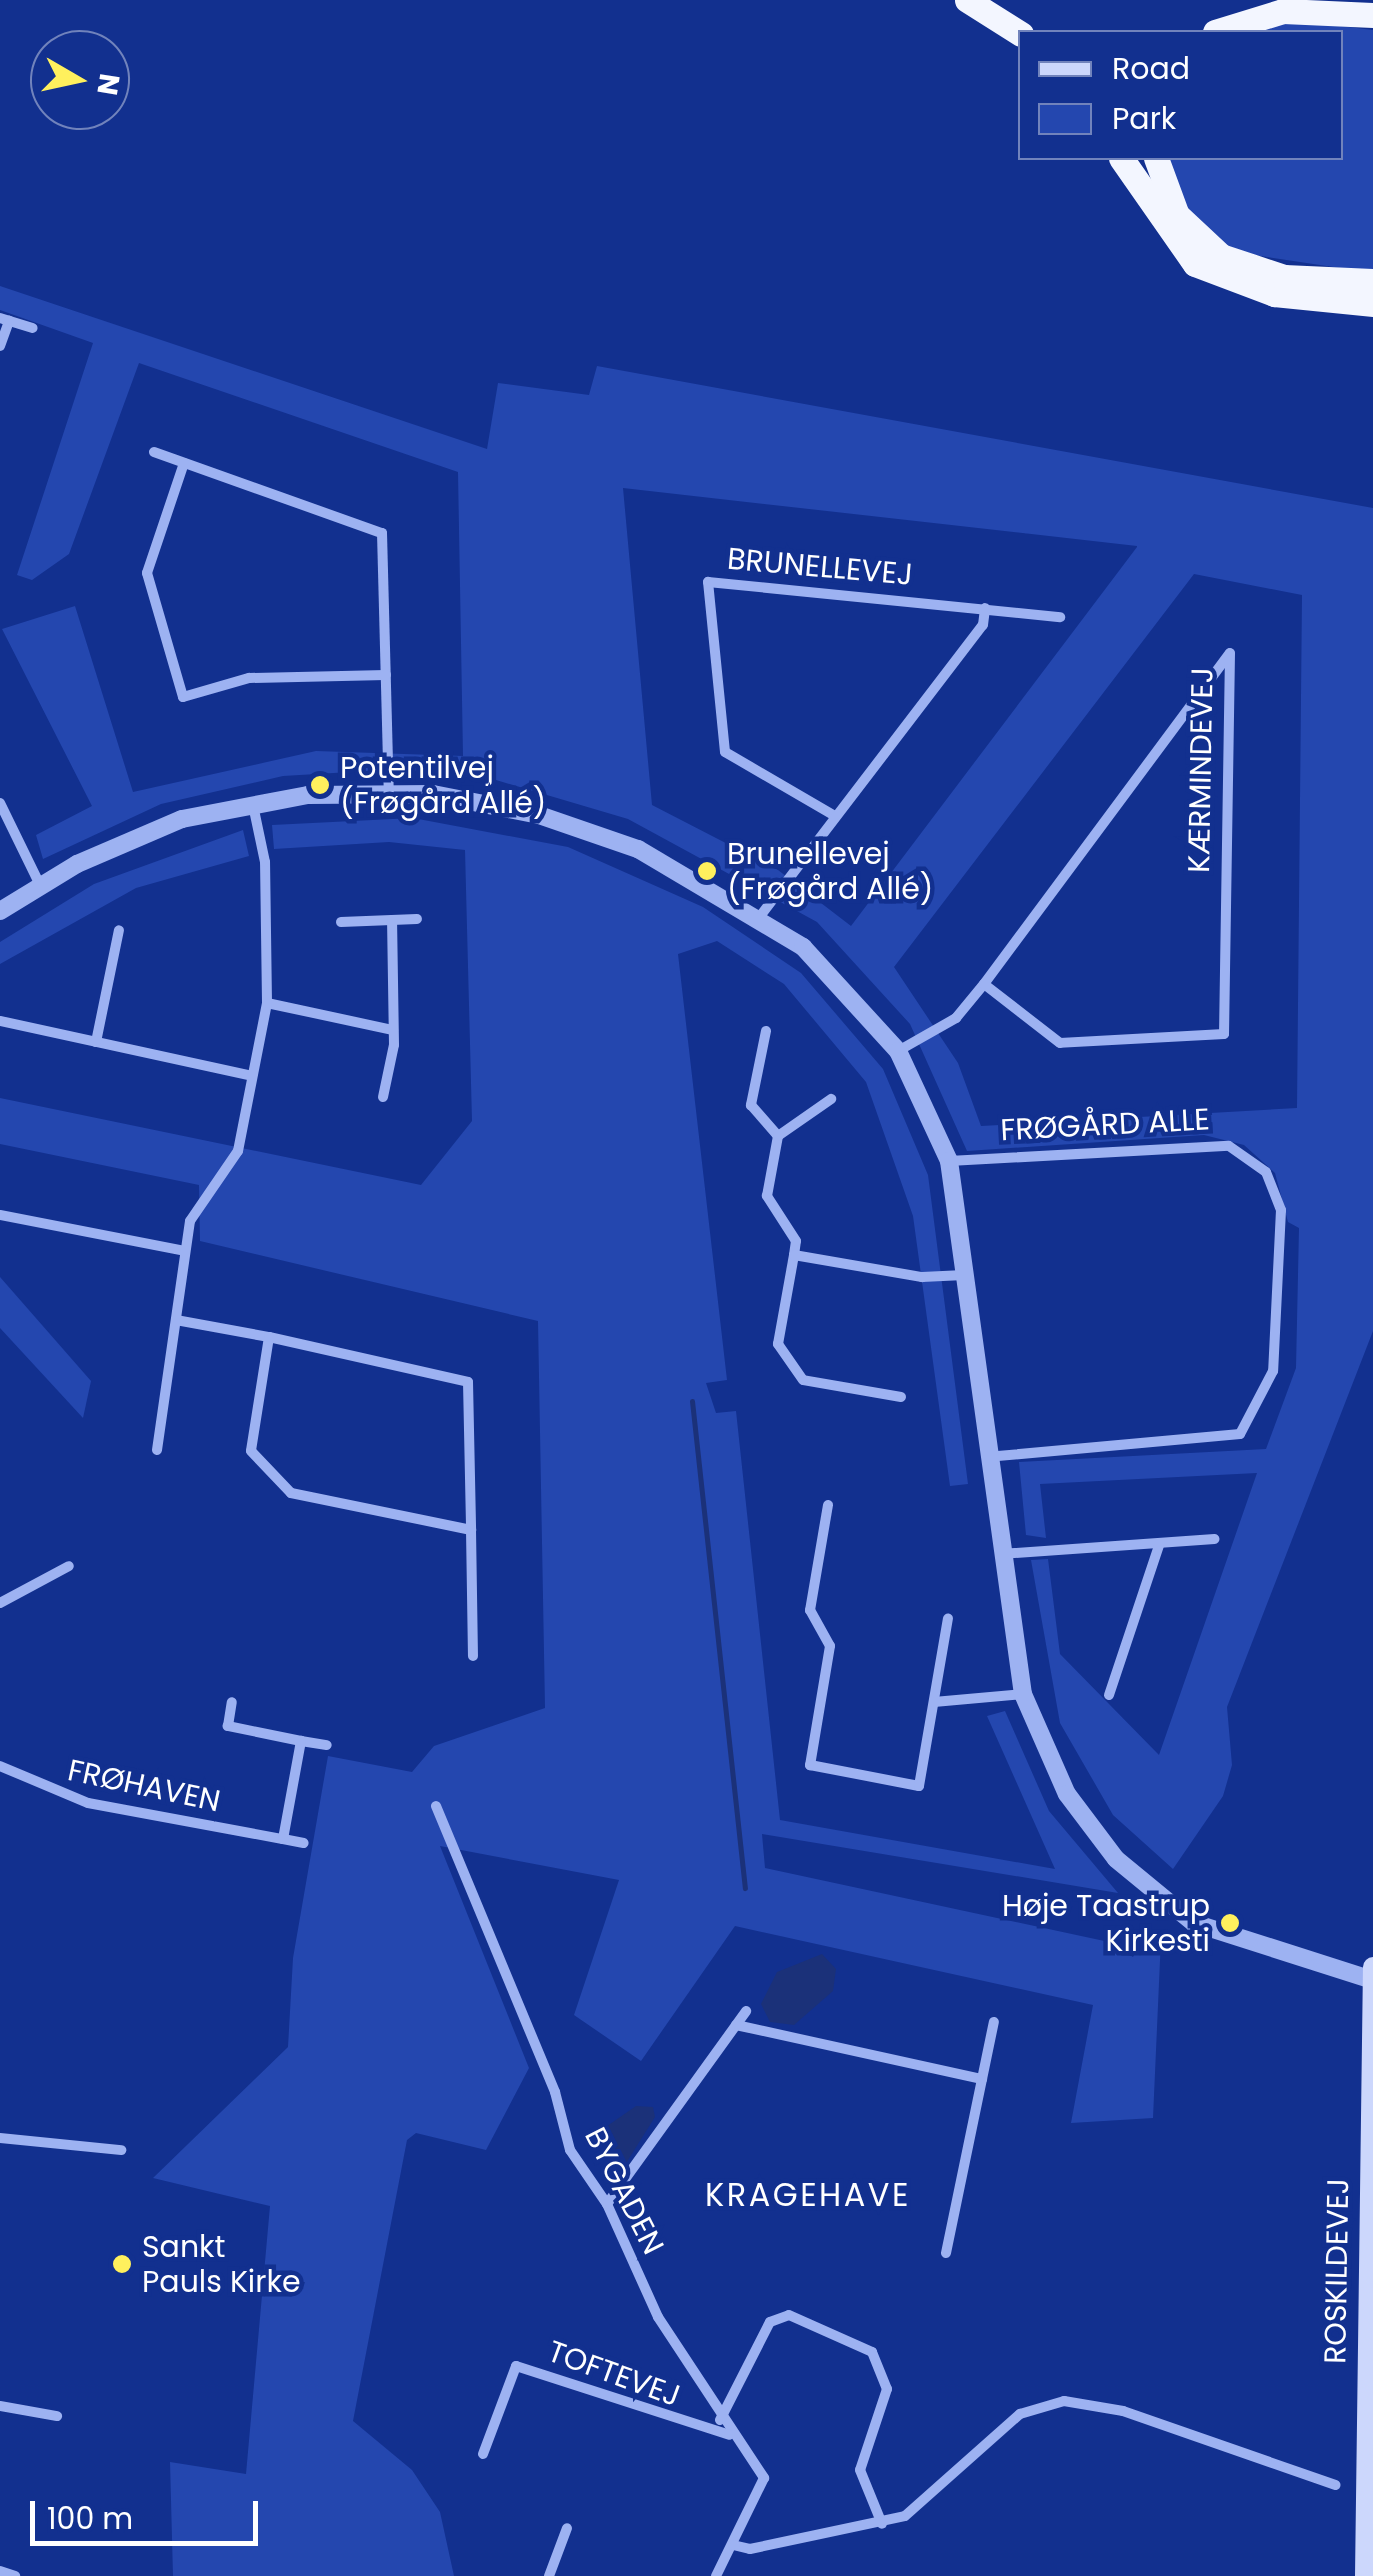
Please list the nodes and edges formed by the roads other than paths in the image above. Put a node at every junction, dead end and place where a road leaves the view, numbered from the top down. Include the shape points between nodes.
1 (967, 0) edge
2 (1373, 15) edge
3 (1222, 30) edge
4 (1018, 33) edge
5 (1122, 160) edge
6 (1157, 160) edge
7 (1373, 281) edge
8 (1373, 304) edge
9 (4, 319) edge
10 (33, 328) dead end
11 (0, 346) edge
12 (154, 452) dead end
13 (184, 463) junction
14 (986, 608) junction
15 (1060, 617) dead end
16 (386, 675) junction
17 (389, 794) junction
18 (0, 803) edge
19 (253, 805) junction
20 (835, 816) junction
21 (40, 885) junction
22 (0, 911) edge
23 (760, 914) junction
24 (392, 920) junction
25 (417, 920) dead end
26 (340, 922) dead end
27 (119, 930) dead end
28 (984, 984) junction
29 (267, 1003) junction
30 (0, 1021) edge
31 (394, 1030) junction
32 (766, 1032) dead end
33 (96, 1042) junction
34 (898, 1051) junction
35 (252, 1076) junction
36 (383, 1097) dead end
37 (831, 1098) dead end
38 (778, 1136) junction
39 (949, 1161) junction
40 (0, 1215) edge
41 (186, 1251) junction
42 (794, 1255) junction
43 (964, 1275) junction
44 (176, 1320) junction
45 (270, 1338) junction
46 (901, 1397) dead end
47 (157, 1450) dead end
48 (988, 1457) junction
49 (828, 1505) dead end
50 (471, 1530) junction
51 (1214, 1539) dead end
52 (1160, 1543) junction
53 (1001, 1554) junction
54 (69, 1566) dead end
55 (0, 1602) edge
56 (948, 1618) dead end
57 (473, 1656) dead end
58 (1023, 1694) junction
59 (1110, 1695) dead end
60 (232, 1702) dead end
61 (934, 1702) junction
62 (301, 1740) junction
63 (326, 1745) dead end
64 (0, 1766) edge
65 (436, 1806) dead end
66 (282, 1839) junction
67 (304, 1844) dead end
68 (1373, 1966) edge
69 (1373, 1980) edge
70 (746, 2011) dead end
71 (994, 2022) dead end
72 (736, 2026) junction
73 (982, 2079) junction
74 (0, 2138) edge
75 (121, 2150) dead end
76 (607, 2204) junction
77 (946, 2253) dead end
78 (0, 2406) edge
79 (57, 2416) dead end
80 (720, 2420) junction
81 (729, 2435) junction
82 (484, 2454) dead end
83 (1336, 2485) dead end
84 (882, 2524) junction
85 (567, 2528) dead end
86 (733, 2545) junction
87 (0, 2571) edge
88 (15, 2576) edge
89 (549, 2576) edge
90 (716, 2576) edge
91 (1365, 2576) edge

1 - 4 highway
2 - 3 highway via 1283,11
5 - 8 highway via 1195,264 1274,294
6 - 7 highway via 1178,215 1221,256 1284,277
9 - 10 street
9 - 11 street
12 - 13 street
13 - 16 street via 382,533
13 - 16 street via 147,573 183,697 249,678
14 - 15 street, BRUNELLEVEJ
14 - 20 street via 983,625
14 - 20 street, BRUNELLEVEJ via 708,582 724,752
16 - 17 street
17 - 19 street
17 - 23 street via 486,802 584,829
18 - 21 street
19 - 21 street via 182,819
19 - 29 street via 265,862
20 - 23 street
21 - 22 street
23 - 34 street via 846,986
24 - 25 street
24 - 26 street
24 - 31 street
27 - 33 street
28 - 28 street, KÆRMINDEVEJ via 1190,706 1230,653 1224,1034 1060,1043
28 - 34 street, KÆRMINDEVEJ via 956,1018
29 - 31 street
29 - 35 street
30 - 33 street
31 - 36 street
32 - 38 street via 751,1106
33 - 35 street
34 - 39 street
35 - 41 street via 238,1152 196,1206
37 - 38 street
38 - 42 street via 767,1196 796,1242
39 - 43 street
39 - 48 street, FRØGÅRD ALLE via 1209,1144 1247,1154 1281,1210 1273,1370 1240,1434
40 - 41 street
41 - 44 street
42 - 43 street via 922,1277
42 - 46 street via 778,1344 803,1380
43 - 48 street
44 - 45 street
44 - 47 street
45 - 50 street via 468,1382
45 - 50 street via 251,1452 291,1493
48 - 53 street
49 - 61 street via 810,1610 830,1646 810,1765 919,1786
50 - 57 street
51 - 52 street
52 - 53 street
52 - 59 street
53 - 58 street
54 - 55 street
56 - 61 street
58 - 61 street
58 - 69 street via 1067,1794 1152,1891 1232,1942
60 - 62 street via 228,1726
62 - 63 street
62 - 66 street
64 - 66 street, FRØHAVEN via 88,1803
65 - 76 street, BYGADEN via 555,2092 570,2150
66 - 67 street, FRØHAVEN
68 - 69 main road, ROSKILDEVEJ
69 - 91 main road, ROSKILDEVEJ
70 - 72 street
71 - 73 street
72 - 73 street
72 - 76 street
73 - 77 street
74 - 75 street
76 - 80 street, BYGADEN
78 - 79 street
80 - 81 street, BYGADEN
80 - 84 street via 770,2322 789,2315 872,2352 887,2389 860,2470
81 - 82 street, TOFTEVEJ via 516,2366
81 - 86 street, BYGADEN via 764,2478
83 - 84 street via 1122,2411 1064,2401 1020,2414 923,2505
84 - 86 street
85 - 89 street
86 - 90 street, BYGADEN
87 - 88 street

